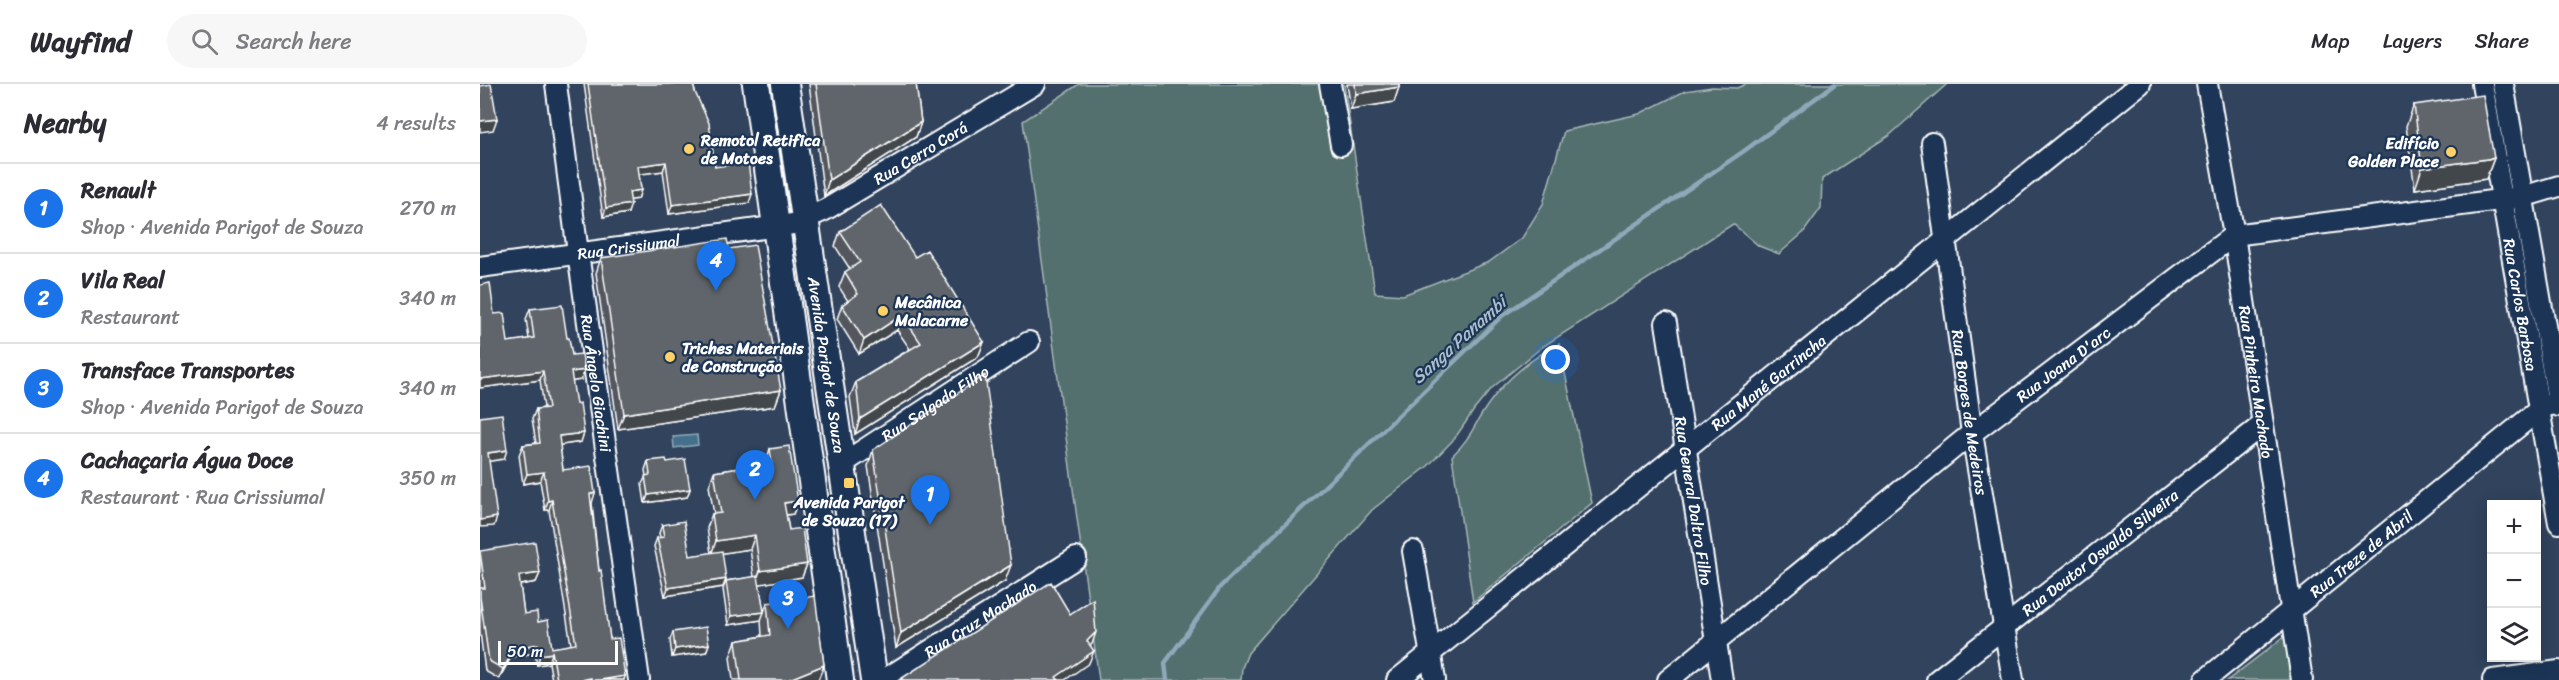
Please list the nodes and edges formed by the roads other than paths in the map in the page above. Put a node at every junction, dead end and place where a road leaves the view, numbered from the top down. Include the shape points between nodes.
1 (556, 84) edge
2 (756, 84) edge
3 (785, 84) edge
4 (1035, 84) edge
5 (1330, 84) edge
6 (2140, 84) edge
7 (2207, 84) edge
8 (2482, 84) edge
9 (2503, 84) edge
10 (1932, 143) dead end
11 (1341, 145) dead end
12 (2559, 186) edge
13 (2522, 197) junction
14 (2502, 200) junction
15 (806, 220) junction
16 (776, 227) junction
17 (2234, 235) junction
18 (1945, 239) junction
19 (578, 253) junction
20 (480, 267) edge
21 (1666, 323) dead end
22 (823, 336) junction
23 (1029, 342) dead end
24 (2553, 411) edge
25 (2262, 424) junction
26 (1972, 433) junction
27 (1687, 447) junction
28 (842, 464) junction
29 (2559, 523) edge
30 (1413, 551) dead end
31 (1076, 558) dead end
32 (825, 580) junction
33 (2291, 608) junction
34 (2005, 625) junction
35 (1716, 641) junction
36 (869, 649) junction
37 (1431, 653) junction
38 (2559, 671) edge
39 (639, 680) edge
40 (840, 680) edge
41 (874, 680) edge
42 (884, 680) edge
43 (1396, 680) edge
44 (1435, 680) edge
45 (1668, 680) edge
46 (1722, 680) edge
47 (1937, 680) edge
48 (2013, 680) edge
49 (2205, 680) edge
50 (2302, 680) edge
51 (2493, 680) edge

1 - 19 street, Rua Ângelo Giachini
2 - 16 main road, Avenida Parigot de Souza
3 - 15 main road, Avenida Parigot de Souza
4 - 15 street, Rua Cerro Corá
5 - 11 street
6 - 18 street, Rua Mané Garrincha
7 - 17 street, Rua Pinheiro Machado
8 - 14 street, Rua Carlos Barbosa
9 - 13 street, Rua Carlos Barbosa
10 - 18 street, Rua Borges de Medeiros
12 - 13 street, Rua Joana D'arc
13 - 14 street, Rua Joana D'arc
13 - 24 street, Rua Carlos Barbosa
14 - 17 street, Rua Joana D'arc
14 - 24 street, Rua Carlos Barbosa
15 - 16 street, Rua Cerro Corá
15 - 22 main road, Avenida Parigot de Souza
16 - 19 street, Rua Crissiumal
16 - 22 main road via 788,229 798,243
16 - 32 main road, Avenida Parigot de Souza
17 - 25 street, Rua Pinheiro Machado
17 - 26 street, Rua Joana D'arc
18 - 26 street, Rua Borges de Medeiros
18 - 27 street, Rua Mané Garrincha
19 - 20 street, Rua Crissiumal
19 - 39 street, Rua Ângelo Giachini
21 - 27 street, Rua General Daltro Filho
22 - 28 main road, Avenida Parigot de Souza
23 - 28 street, Rua Salgado Filho
24 - 29 street, Rua Carlos Barbosa
24 - 33 street, Rua Treze de Abril via 2520,428
25 - 33 street, Rua Pinheiro Machado
25 - 34 street, Rua Doutor Osvaldo Silveira
26 - 34 street, Rua Borges de Medeiros
26 - 35 street, Rua Joana D'arc
27 - 35 street, Rua General Daltro Filho
27 - 37 street, Rua Mané Garrincha
28 - 36 main road, Avenida Parigot de Souza
30 - 37 street
31 - 42 street, Rua Cruz Machado
32 - 36 main road via 840,569 847,575
32 - 40 main road, Avenida Parigot de Souza
33 - 49 street, Rua Treze de Abril
33 - 50 street, Rua Pinheiro Machado
34 - 47 street, Rua Doutor Osvaldo Silveira
34 - 48 street, Rua Borges de Medeiros
35 - 45 street, Rua Joana D'arc
35 - 46 street, Rua General Daltro Filho
36 - 41 main road, Avenida Parigot de Souza
37 - 43 street, Rua Mané Garrincha
37 - 44 street
38 - 51 street

